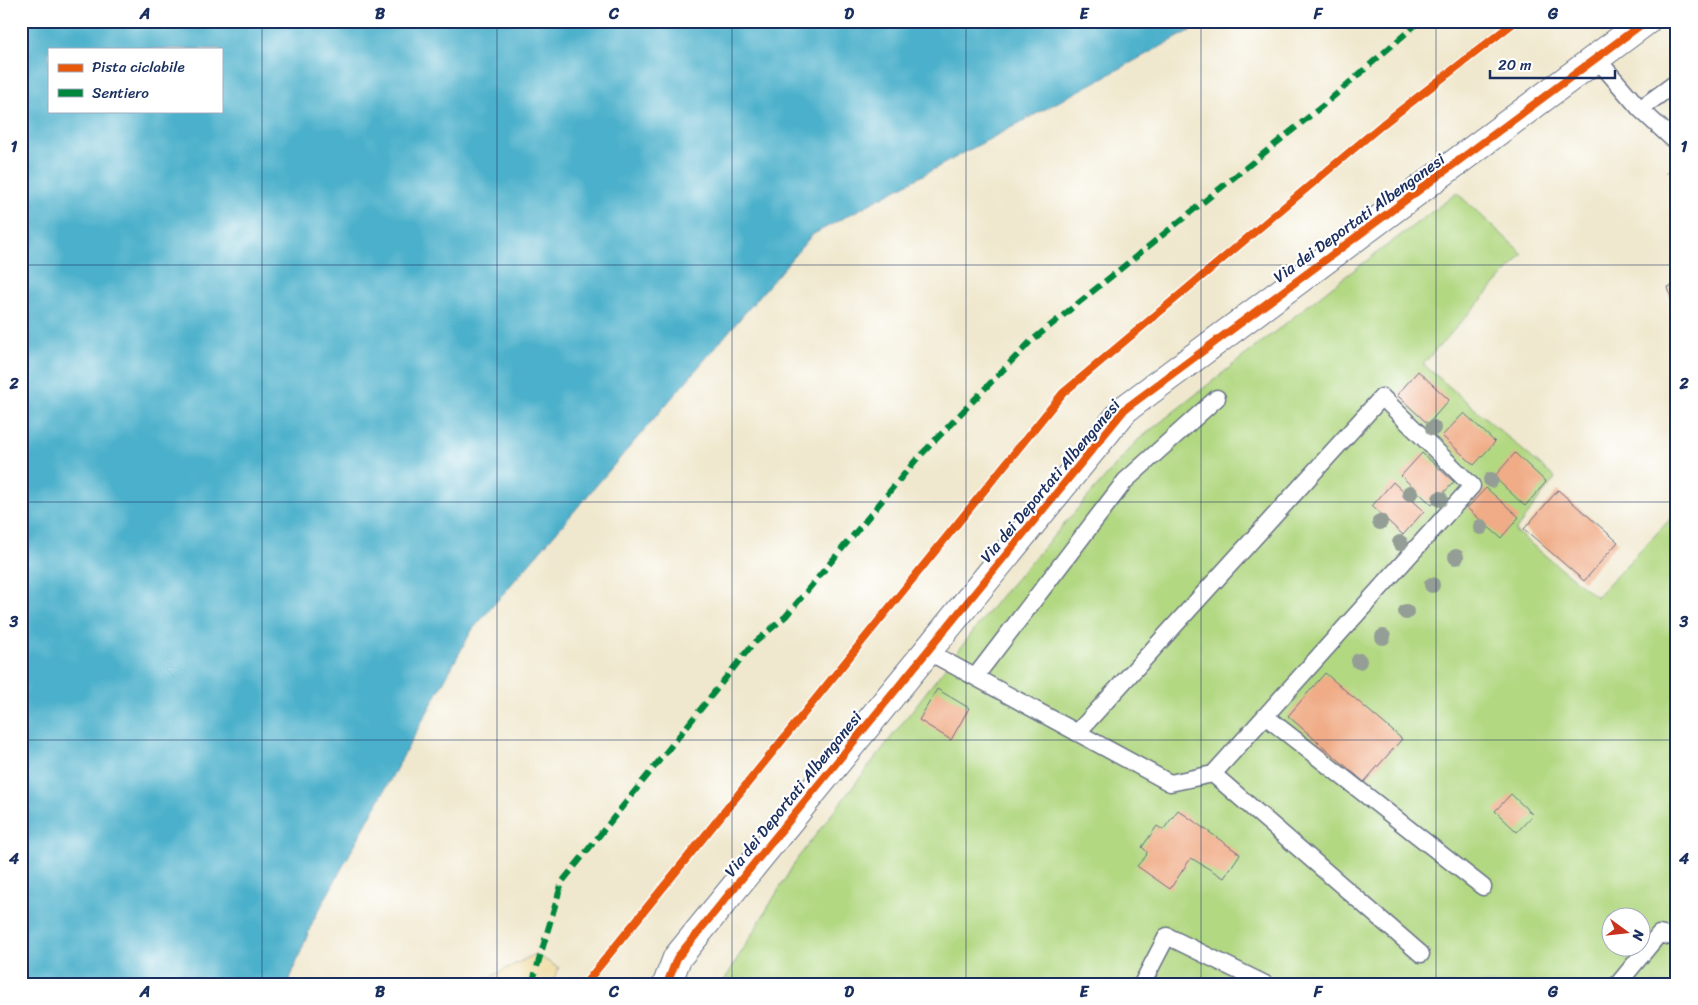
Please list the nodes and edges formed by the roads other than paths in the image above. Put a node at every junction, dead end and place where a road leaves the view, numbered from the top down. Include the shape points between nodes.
1 (1646, 21) edge
2 (1597, 59) junction
3 (1677, 82) edge
4 (1640, 109) junction
5 (1677, 143) edge
6 (1217, 398) dead end
7 (927, 651) junction
8 (976, 677) junction
9 (1265, 716) junction
10 (1077, 733) junction
11 (1213, 774) junction
12 (1483, 887) dead end
13 (1677, 938) edge
14 (1421, 954) dead end
15 (667, 984) edge
16 (1142, 984) edge
17 (1265, 984) edge
18 (1618, 984) edge

1 - 2 street, Via dei Deportati Albenganesi
2 - 4 lane
2 - 7 street, Via dei Deportati Albenganesi via 1125,409
3 - 4 lane
4 - 5 lane
6 - 8 lane via 1125,482
7 - 8 lane
7 - 15 street, Via dei Deportati Albenganesi via 677,958
8 - 10 lane
9 - 10 lane via 1472,486 1382,397
9 - 11 lane
9 - 12 lane
10 - 11 lane via 1170,783
11 - 14 lane
13 - 18 lane via 1659,934
16 - 17 lane via 1167,936

